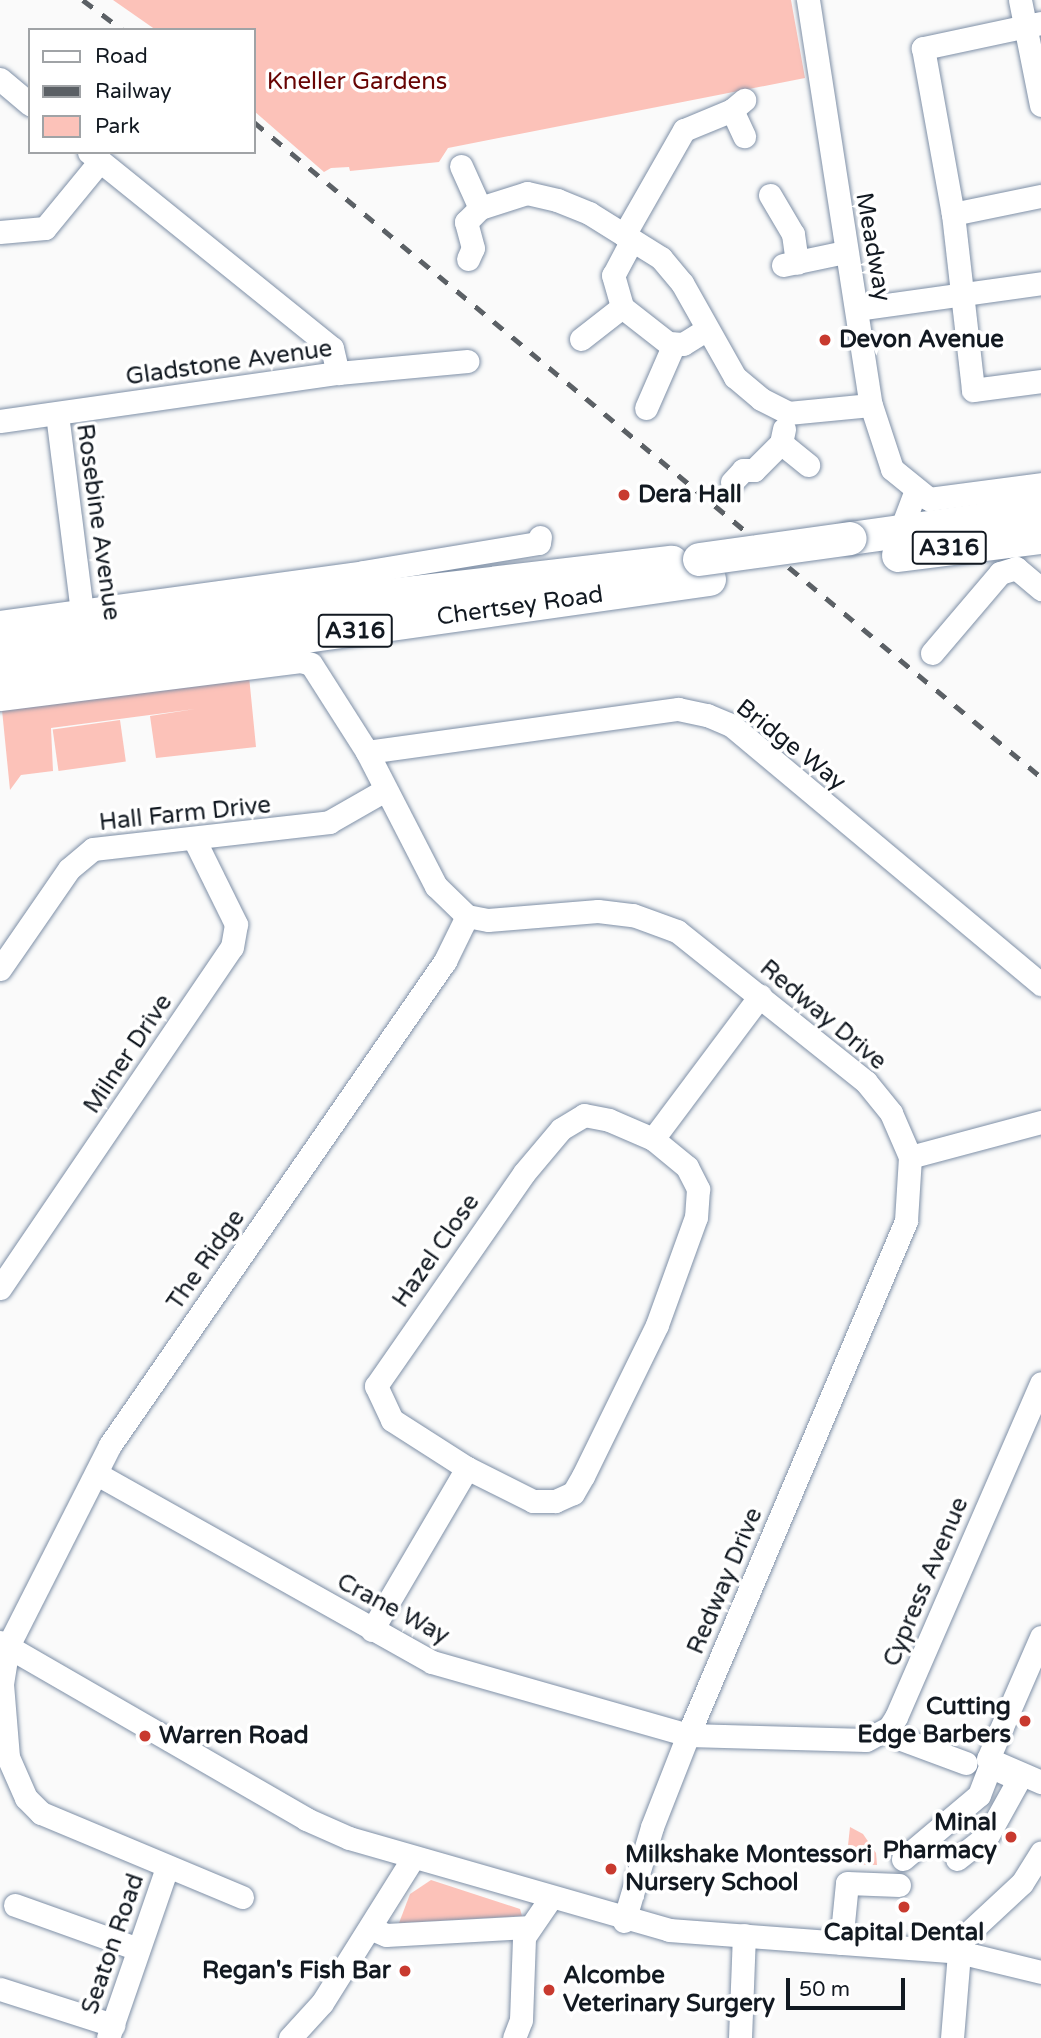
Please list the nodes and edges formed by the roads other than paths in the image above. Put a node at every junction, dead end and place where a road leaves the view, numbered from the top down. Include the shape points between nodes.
1 (808, 0) edge
2 (1020, 0) edge
3 (1033, 25) edge
4 (0, 79) edge
5 (28, 102) edge
6 (1041, 105) edge
7 (744, 136) dead end
8 (94, 157) edge
9 (463, 174) dead end
10 (770, 195) dead end
11 (1041, 196) edge
12 (480, 208) junction
13 (953, 214) junction
14 (0, 232) edge
15 (628, 238) junction
16 (845, 253) junction
17 (468, 259) dead end
18 (1041, 283) edge
19 (961, 295) junction
20 (622, 307) junction
21 (857, 309) junction
22 (705, 330) junction
23 (581, 339) dead end
24 (674, 344) junction
25 (467, 361) dead end
26 (338, 373) junction
27 (1041, 381) edge
28 (871, 405) junction
29 (646, 408) dead end
30 (788, 413) junction
31 (57, 414) junction
32 (0, 421) edge
33 (773, 450) junction
34 (808, 465) dead end
35 (732, 482) dead end
36 (1041, 484) edge
37 (916, 490) junction
38 (1041, 511) edge
39 (900, 532) junction
40 (540, 537) dead end
41 (1041, 537) edge
42 (853, 549) junction
43 (704, 569) junction
44 (1041, 589) edge
45 (0, 622) edge
46 (84, 623) junction
47 (0, 648) edge
48 (932, 653) dead end
49 (0, 679) edge
50 (0, 699) edge
51 (367, 752) junction
52 (385, 790) junction
53 (194, 839) junction
54 (467, 916) junction
55 (0, 969) edge
56 (1041, 984) edge
57 (760, 996) junction
58 (1041, 1122) edge
59 (653, 1139) junction
60 (910, 1157) junction
61 (0, 1288) edge
62 (1041, 1383) edge
63 (467, 1468) junction
64 (97, 1474) junction
65 (372, 1630) junction
66 (1041, 1637) edge
67 (4, 1644) edge
68 (889, 1728) junction
69 (688, 1735) junction
70 (966, 1763) dead end
71 (1030, 1780) edge
72 (1041, 1789) edge
73 (1041, 1853) edge
74 (413, 1858) junction
75 (903, 1859) dead end
76 (957, 1859) dead end
77 (167, 1868) junction
78 (899, 1885) dead end
79 (242, 1897) dead end
80 (550, 1899) junction
81 (15, 1905) dead end
82 (624, 1921) junction
83 (527, 1927) junction
84 (372, 1929) junction
85 (744, 1935) junction
86 (841, 1942) junction
87 (138, 1949) junction
88 (959, 1952) junction
89 (1041, 1972) edge
90 (0, 1989) edge
91 (110, 2031) edge
92 (290, 2038) edge
93 (514, 2038) edge
94 (740, 2038) edge
95 (952, 2038) edge

1 - 16 street, Meadway
2 - 3 street
3 - 6 street
3 - 13 street via 923,48
4 - 5 street
7 - 15 street via 738,105 684,130
8 - 14 street via 46,228
8 - 26 street via 332,348
9 - 12 street
10 - 16 street via 793,234 790,264
11 - 13 street
12 - 15 street via 527,193 557,200
12 - 17 street via 466,222 473,248
13 - 19 street
15 - 20 street via 613,275
15 - 22 street via 661,258 682,283
16 - 21 street, Meadway
18 - 19 street
19 - 21 street
19 - 27 street via 973,390
20 - 23 street
20 - 24 street
21 - 28 street, Meadway
22 - 24 street via 683,344
22 - 30 street via 734,377
24 - 29 street
25 - 26 street, Gladstone Avenue
26 - 31 street, Gladstone Avenue
28 - 30 street
28 - 37 street, Meadway via 892,469
30 - 33 street
31 - 32 street, Gladstone Avenue
31 - 46 street, Rosebine Avenue
33 - 34 street
33 - 35 street via 754,470 743,470
36 - 37 street via 929,499
37 - 39 street
38 - 39 highway, Chertsey Road / A316
39 - 42 highway, Chertsey Road / A316
40 - 46 street via 539,543
41 - 42 highway, Chertsey Road / A316
42 - 43 highway, Chertsey Road / A316
43 - 46 highway, Chertsey Road / A316
43 - 49 highway, Chertsey Road / A316
44 - 48 street via 1016,568 1000,573
45 - 46 street
46 - 47 highway, Chertsey Road / A316
50 - 51 street via 300,661 311,664
51 - 52 street
51 - 56 street, Bridge Way via 678,709 707,715 731,725
52 - 53 street, Hall Farm Drive via 329,822
52 - 54 street via 436,886
53 - 55 street, Hall Farm Drive via 93,849 83,855
53 - 61 street, Milner Drive via 236,924 232,947
54 - 57 street, Redway Drive via 488,920 598,911 633,915 677,931
54 - 64 street, The Ridge via 445,961 110,1445
57 - 59 street
57 - 60 street, Redway Drive via 866,1082 891,1113
58 - 60 street
59 - 63 street, Hazel Close via 687,1167 698,1189 696,1217 657,1325 583,1476 573,1493 555,1501 533,1501
59 - 63 street, Hazel Close via 584,1115 561,1129 455,1267 376,1386 392,1420
60 - 69 street, Redway Drive via 906,1221
62 - 68 street, Cypress Avenue
63 - 65 street
64 - 65 street, Crane Way
64 - 67 street, The Ridge
65 - 69 street, Crane Way via 432,1662
66 - 71 street via 988,1759
67 - 74 street via 306,1819
67 - 77 street, The Ridge via 8,1756 26,1798 41,1813
68 - 69 street via 866,1740 840,1743
68 - 70 street via 901,1739
69 - 82 street, Redway Drive via 652,1827
71 - 72 street
71 - 75 street via 990,1766 979,1795
71 - 76 street via 988,1835
73 - 88 street via 1022,1883 971,1927
74 - 80 street
74 - 84 street
77 - 79 street, The Ridge
77 - 87 street, Seaton Road
78 - 86 street via 847,1883
80 - 82 street
80 - 83 street
81 - 87 street
82 - 85 street via 669,1930
83 - 84 street via 386,1935
83 - 93 street via 521,2020
84 - 92 street via 322,2003
85 - 86 street
85 - 94 street
86 - 88 street
87 - 91 street, Seaton Road
88 - 89 street
88 - 95 street
90 - 91 street

